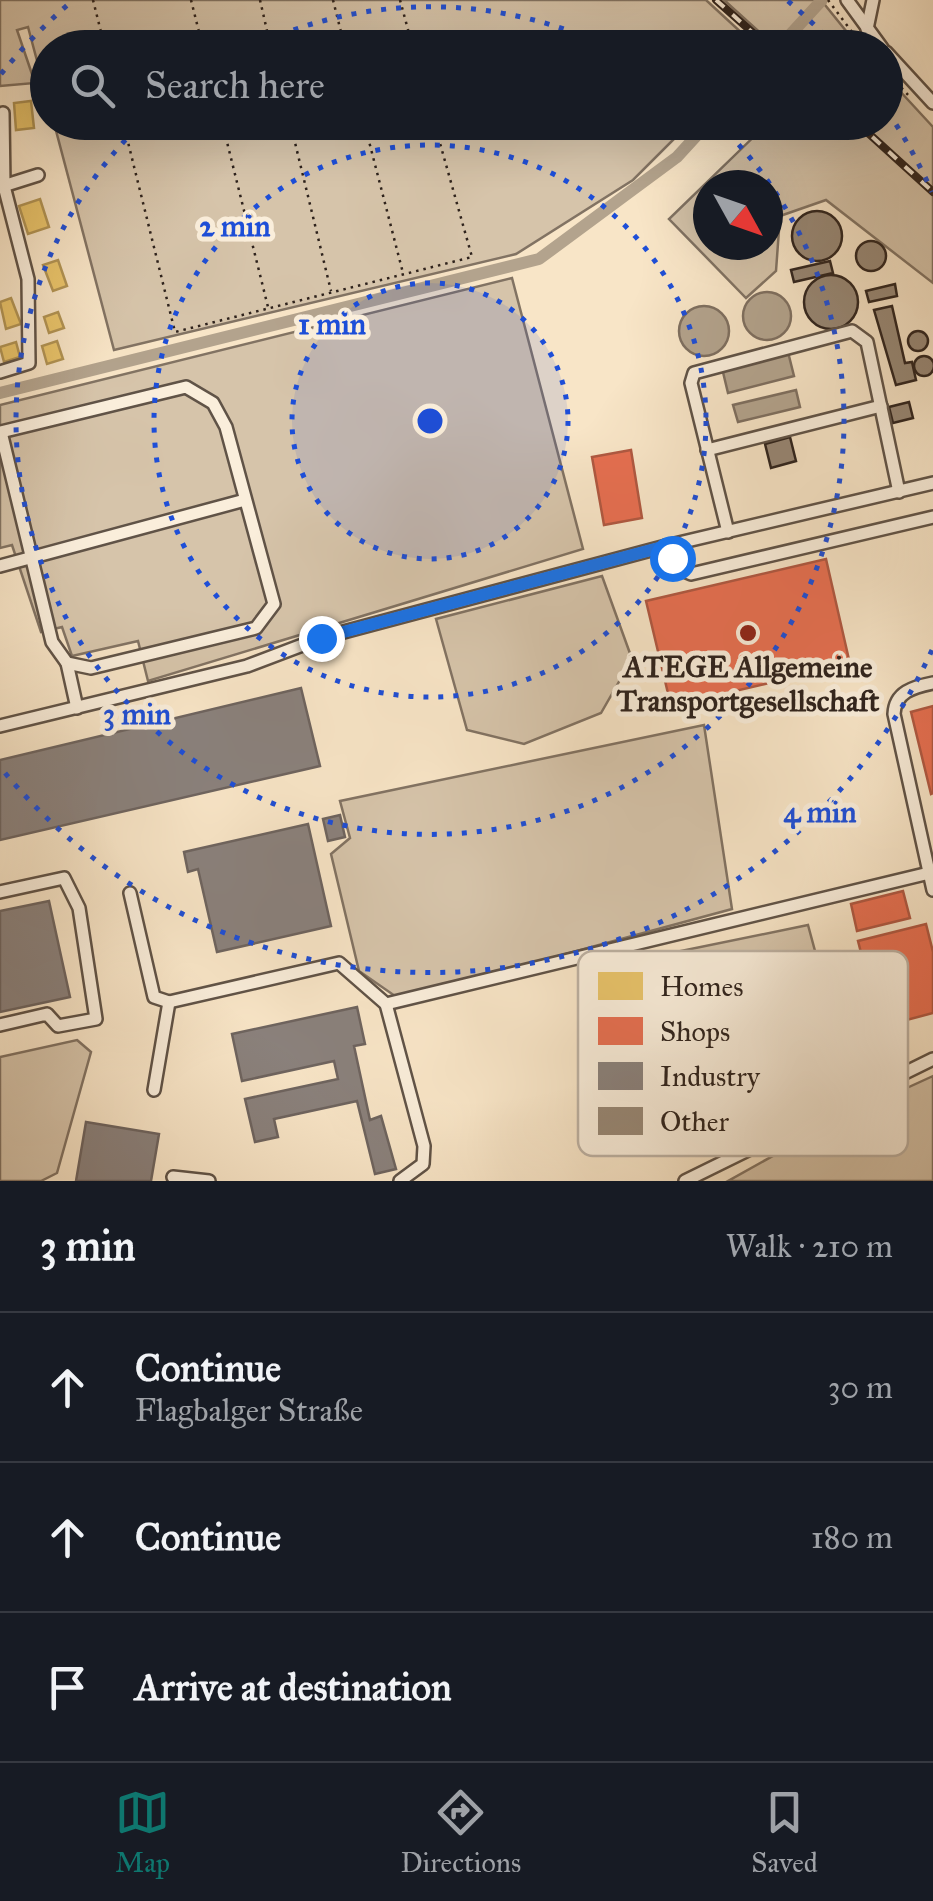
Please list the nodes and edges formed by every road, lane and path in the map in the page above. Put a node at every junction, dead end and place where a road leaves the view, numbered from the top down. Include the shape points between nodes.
1 (93, 0) edge
2 (191, 0) edge
3 (260, 0) edge
4 (333, 0) edge
5 (400, 0) edge
6 (847, 0) edge
7 (873, 0) edge
8 (829, 1) edge
9 (868, 29) joint
10 (100, 30) edge
11 (198, 30) edge
12 (268, 30) edge
13 (340, 30) edge
14 (408, 30) edge
15 (851, 30) edge
16 (903, 71) edge
17 (933, 103) edge
18 (3, 113) dead end
19 (127, 140) edge
20 (226, 140) edge
21 (294, 140) edge
22 (369, 140) edge
23 (439, 140) edge
24 (38, 176) dead end
25 (2, 186) edge
26 (403, 274) junction
27 (331, 292) junction
28 (268, 308) junction
29 (0, 372) edge
30 (881, 406) junction
31 (708, 450) junction
32 (933, 483) edge
33 (899, 492) junction
34 (246, 500) junction
35 (933, 517) edge
36 (728, 532) junction
37 (666, 546) junction
38 (32, 560) junction
39 (0, 566) edge
40 (67, 663) junction
41 (933, 682) edge
42 (77, 708) junction
43 (0, 726) edge
44 (931, 873) edge
45 (933, 890) edge
46 (0, 892) edge
47 (130, 893) dead end
48 (606, 951) edge
49 (578, 958) edge
50 (170, 1002) junction
51 (386, 1004) junction
52 (0, 1025) edge
53 (933, 1059) edge
54 (908, 1071) edge
55 (154, 1090) dead end
56 (737, 1156) edge
57 (173, 1177) dead end
58 (209, 1181) edge
59 (400, 1181) edge
60 (686, 1181) edge

1 - 10 path
2 - 11 path
3 - 12 path
4 - 13 path
5 - 14 path
6 - 9 street
7 - 9 street
8 - 15 path
16 - 17 street
18 - 25 street
19 - 28 path via 175,332
20 - 28 path
21 - 27 path
22 - 26 path
23 - 26 path via 472,256
24 - 25 street
25 - 29 street via 32,318 28,362
26 - 27 path
27 - 28 path
30 - 31 street
30 - 31 street via 867,342 852,331 702,367 691,383
30 - 33 street
31 - 36 street
32 - 33 street
33 - 36 street
34 - 38 street
34 - 38 street via 226,427 213,403 186,387 1,432
34 - 40 street via 274,604 256,628 91,668
35 - 37 street via 692,574 678,568
36 - 37 street
37 - 42 street
38 - 39 street
38 - 40 street via 52,642
40 - 42 street
41 - 44 street via 895,702
42 - 43 street
44 - 45 street
44 - 48 street
46 - 52 street via 64,878 79,908 96,1018 58,1026 47,1014
47 - 50 street via 154,997
49 - 51 street
50 - 51 street via 339,963
50 - 55 street
51 - 59 street via 424,1146 423,1164
53 - 54 street
56 - 60 street
57 - 58 street

